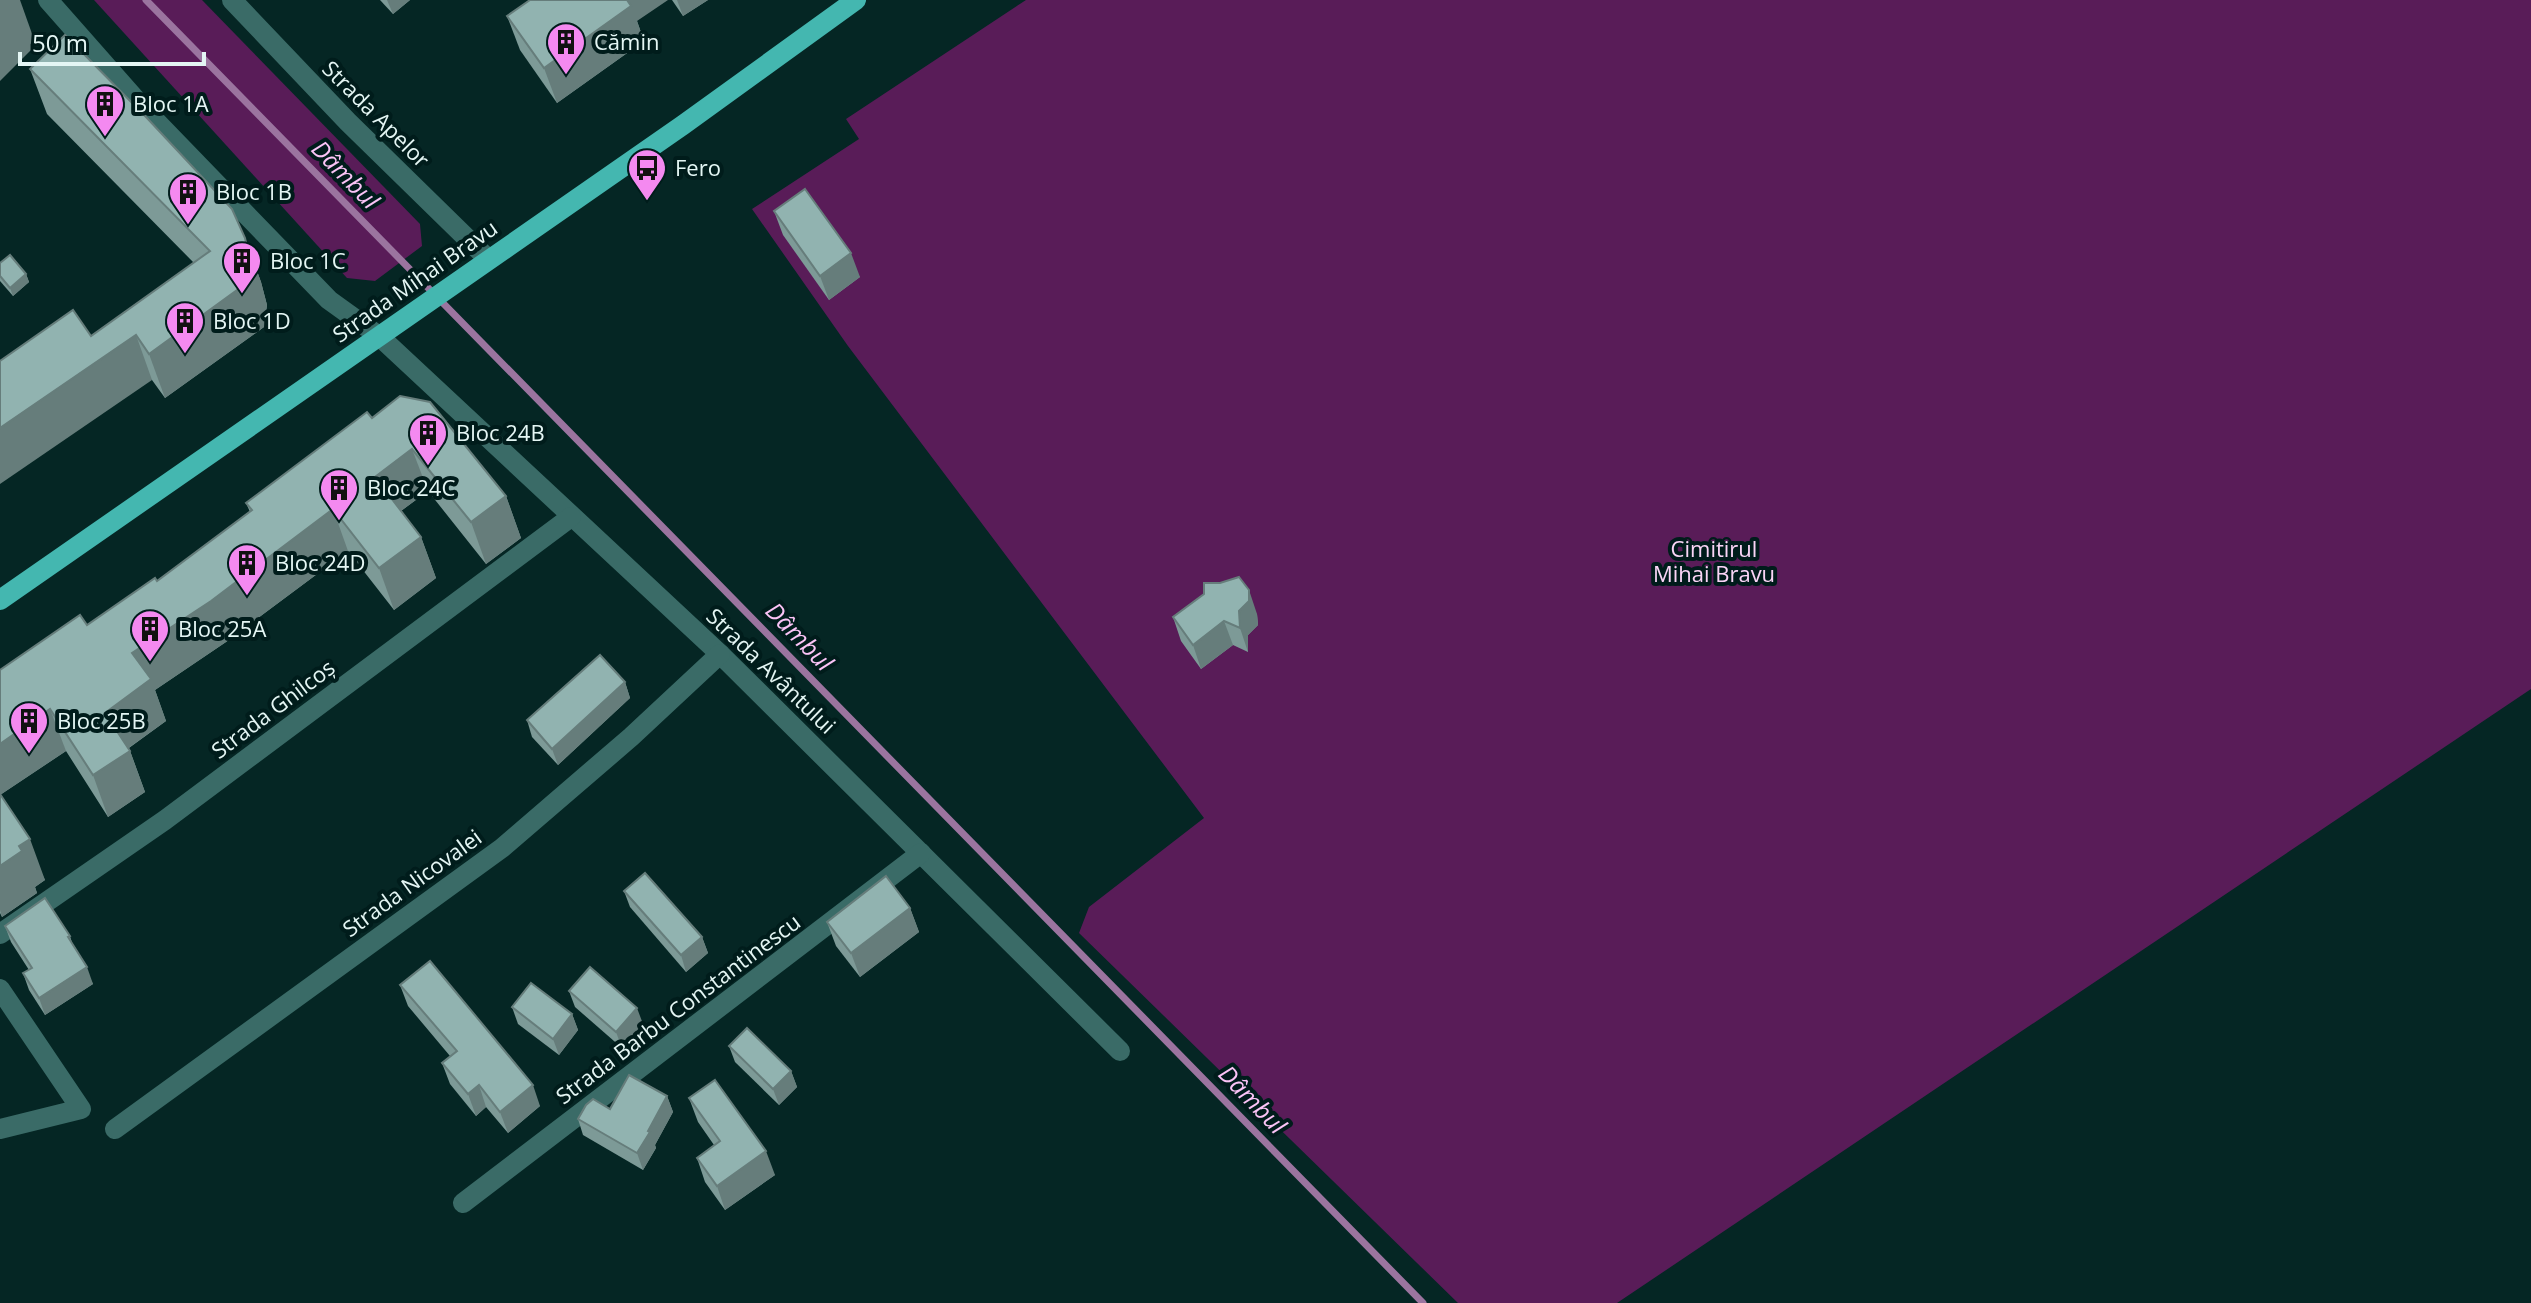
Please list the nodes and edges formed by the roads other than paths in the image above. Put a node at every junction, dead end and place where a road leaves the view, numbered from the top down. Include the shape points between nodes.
1 (48, 0) edge
2 (232, 0) edge
3 (856, 0) edge
4 (488, 259) junction
5 (379, 336) junction
6 (571, 517) junction
7 (0, 600) edge
8 (720, 654) junction
9 (921, 853) junction
10 (0, 934) edge
11 (0, 989) edge
12 (1120, 1051) dead end
13 (0, 1129) edge
14 (115, 1129) dead end
15 (463, 1203) dead end

1 - 5 street, Strada Avântului via 146,111 329,300
2 - 4 street, Strada Apelor
3 - 4 main road, Strada Mihai Bravu
4 - 5 main road, Strada Mihai Bravu
5 - 6 street, Strada Avântului
5 - 7 main road, Strada Mihai Bravu
6 - 8 street, Strada Avântului
6 - 10 street, Strada Ghilcoș via 165,820
8 - 9 street, Strada Avântului
8 - 14 street, Strada Nicovalei via 502,848
9 - 12 street, Strada Avântului
9 - 15 street, Strada Barbu Constantinescu
11 - 13 street via 81,1109

